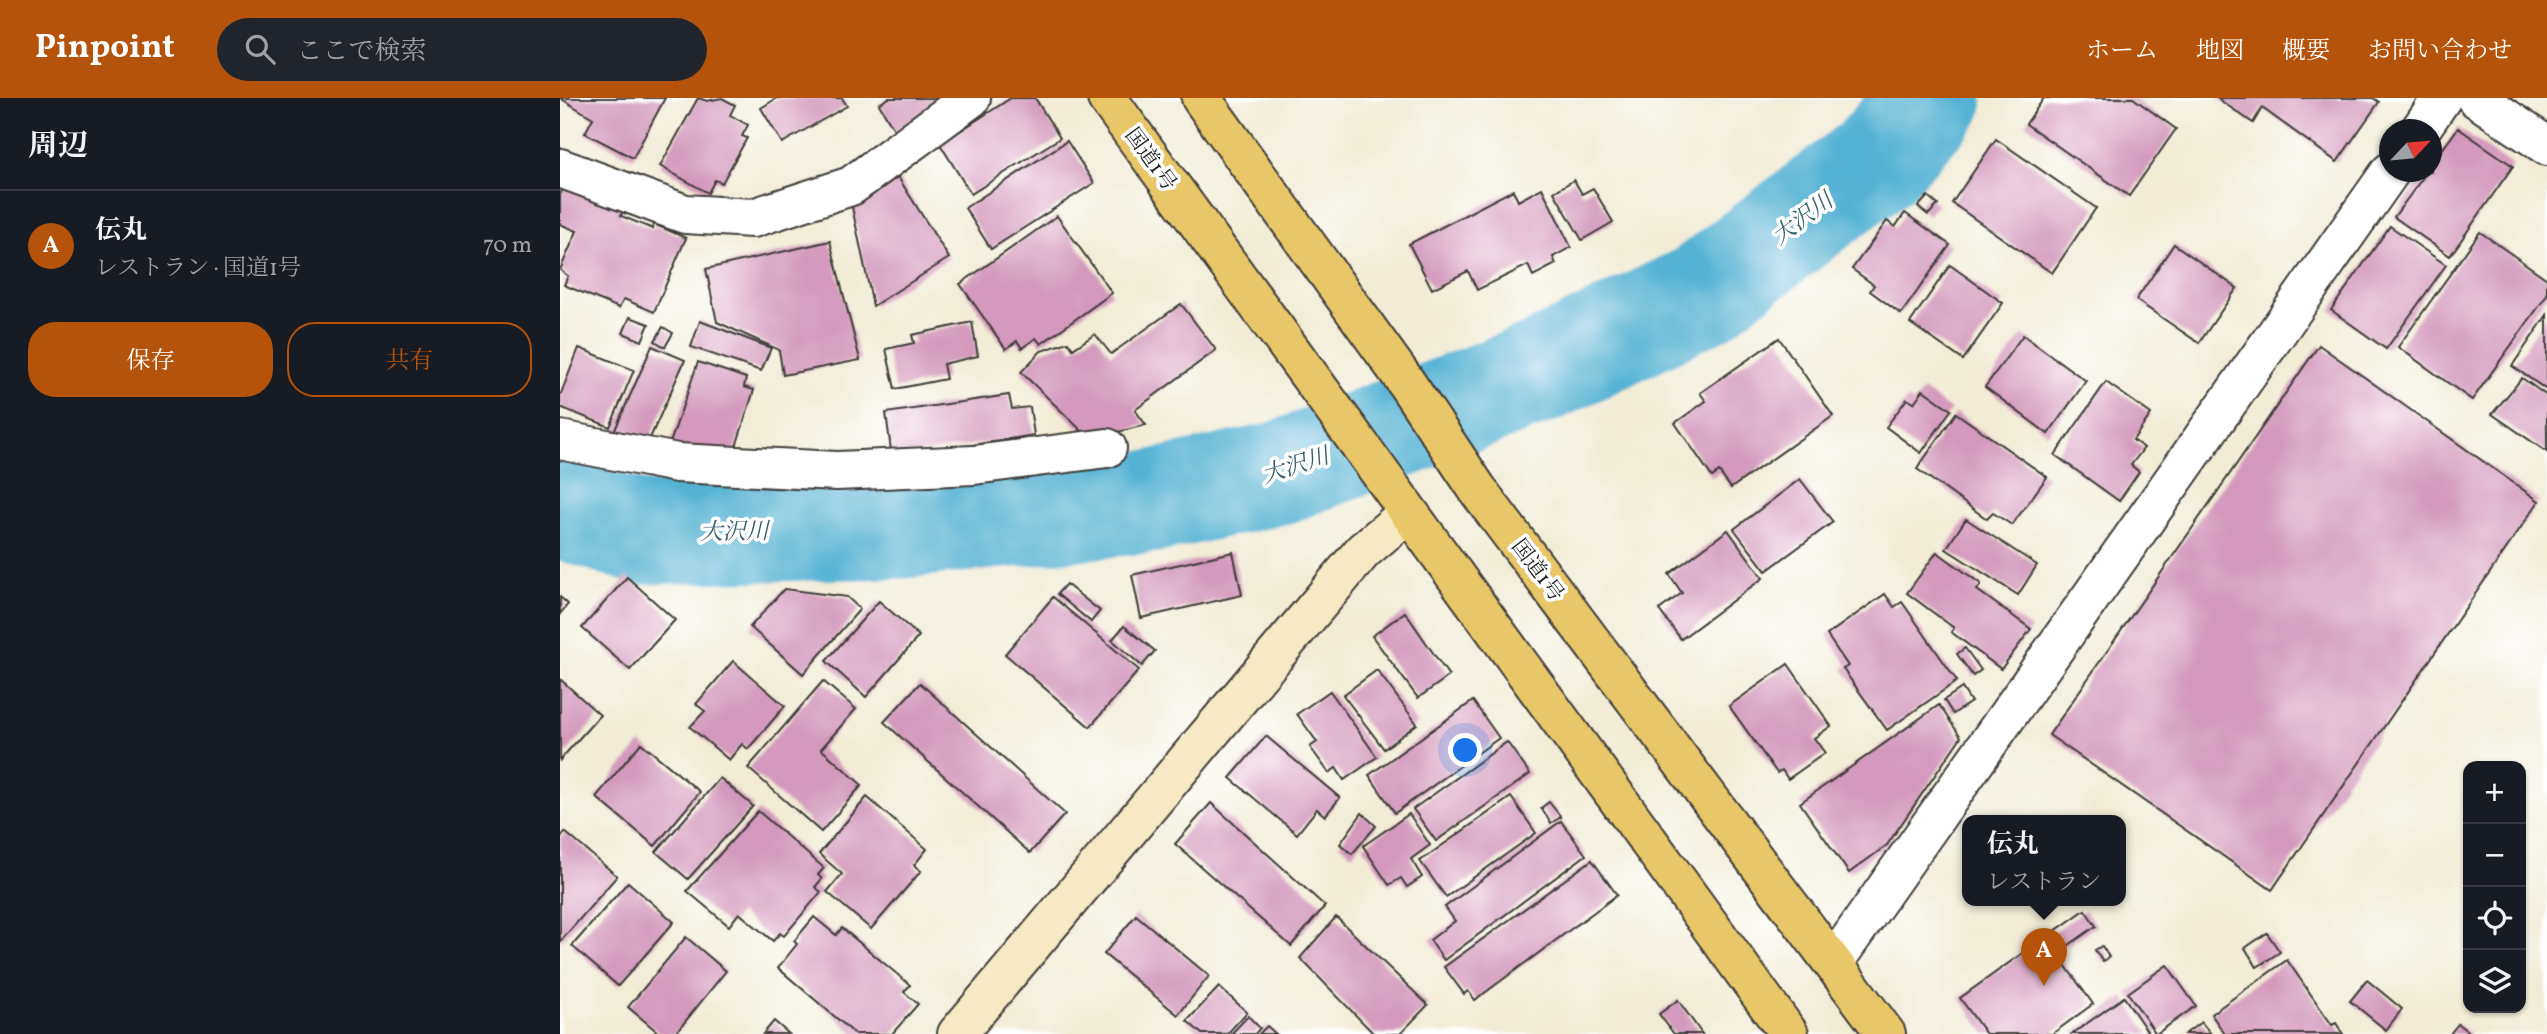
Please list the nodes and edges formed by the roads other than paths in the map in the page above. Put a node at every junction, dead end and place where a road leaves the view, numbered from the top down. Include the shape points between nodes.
1 (971, 98) edge
2 (1107, 98) edge
3 (1201, 98) edge
4 (2442, 98) edge
5 (2476, 98) edge
6 (2428, 119) edge
7 (2547, 146) edge
8 (560, 168) edge
9 (2383, 182) edge
10 (560, 440) edge
11 (1107, 448) dead end
12 (1408, 513) junction
13 (1834, 962) junction
14 (957, 1034) edge
15 (1789, 1034) edge
16 (1886, 1034) edge

1 - 8 street via 851,186 753,218 685,214
2 - 12 highway, 国道1号
3 - 13 highway, 国道1号 via 1403,378 1454,457
4 - 6 street
5 - 7 street
9 - 13 street
10 - 11 street via 677,463 837,471 974,465
12 - 14 street via 1363,551
12 - 15 highway, 国道1号
13 - 16 highway, 国道1号

